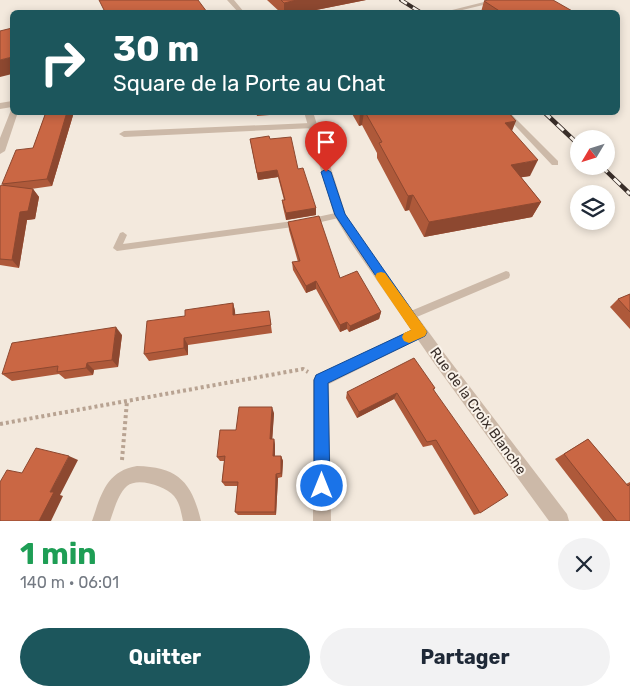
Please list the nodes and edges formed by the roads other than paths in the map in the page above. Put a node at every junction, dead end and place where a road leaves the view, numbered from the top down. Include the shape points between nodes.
1 (230, 0) edge
2 (501, 0) edge
3 (239, 10) edge
4 (456, 10) edge
5 (13, 115) edge
6 (508, 115) edge
7 (310, 119) edge
8 (124, 134) dead end
9 (0, 151) edge
10 (554, 163) dead end
11 (340, 215) junction
12 (123, 235) dead end
13 (506, 275) dead end
14 (409, 316) junction
15 (420, 332) junction
16 (101, 521) edge
17 (192, 521) edge
18 (322, 521) edge
19 (560, 521) edge

1 - 3 street
2 - 4 street
5 - 9 street
6 - 10 lane
7 - 8 street
7 - 11 street, Rue de la Croix Blanche
11 - 12 lane via 117,248
11 - 14 street, Rue de la Croix Blanche
13 - 14 lane
14 - 15 street, Rue de la Croix Blanche
15 - 18 street via 321,380
15 - 19 street, Rue de la Croix Blanche
16 - 17 street via 121,479 138,473 174,482 184,494

